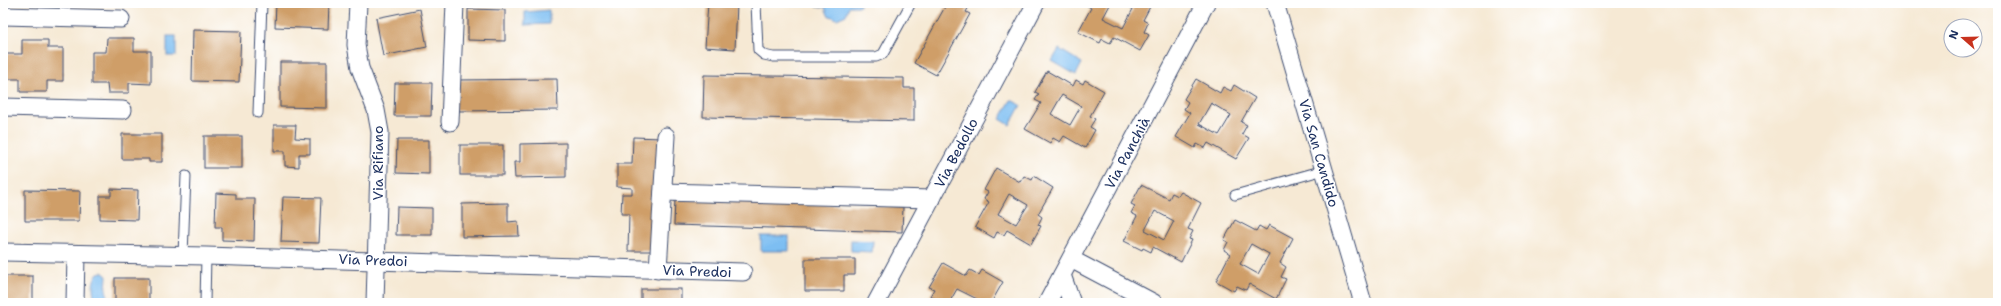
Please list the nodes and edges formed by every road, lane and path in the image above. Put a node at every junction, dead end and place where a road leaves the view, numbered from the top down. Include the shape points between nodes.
1 (262, 3) edge
2 (358, 3) edge
3 (455, 3) edge
4 (756, 3) edge
5 (911, 3) edge
6 (1036, 3) edge
7 (1206, 3) edge
8 (1275, 3) edge
9 (3, 16) edge
10 (121, 19) dead end
11 (3, 107) edge
12 (123, 110) dead end
13 (258, 112) dead end
14 (450, 122) dead end
15 (666, 136) dead end
16 (1324, 170) junction
17 (186, 176) dead end
18 (663, 192) junction
19 (1235, 195) dead end
20 (932, 199) junction
21 (3, 252) edge
22 (76, 254) junction
23 (183, 255) junction
24 (206, 256) junction
25 (1071, 259) junction
26 (376, 260) junction
27 (658, 270) junction
28 (743, 272) dead end
29 (1062, 275) junction
30 (75, 303) edge
31 (205, 303) edge
32 (375, 303) edge
33 (876, 303) edge
34 (1047, 303) edge
35 (1072, 303) edge
36 (1154, 303) edge
37 (1363, 303) edge

1 - 13 lane
2 - 26 street, Via Rifiano via 356,45 360,68 376,110 380,132
3 - 14 street
4 - 5 lane via 758,50 764,55 774,57 876,57 883,54
6 - 20 street, Via Bedollo
7 - 25 street, Via Panchià
8 - 16 street, Via San Candido
9 - 10 street
11 - 12 street
15 - 18 street
16 - 19 lane
16 - 37 street, Via San Candido
17 - 23 lane
18 - 20 street
18 - 27 street
20 - 33 street, Via Bedollo
21 - 22 street, Via Predoi
22 - 23 street, Via Predoi
22 - 30 street
23 - 24 street, Via Predoi
24 - 26 street, Via Predoi
24 - 31 lane
25 - 29 street, Via Panchià
25 - 36 street
26 - 27 street, Via Predoi
26 - 32 street, Via Rifiano
27 - 28 street, Via Predoi
29 - 34 street, Via Panchià
29 - 35 street

